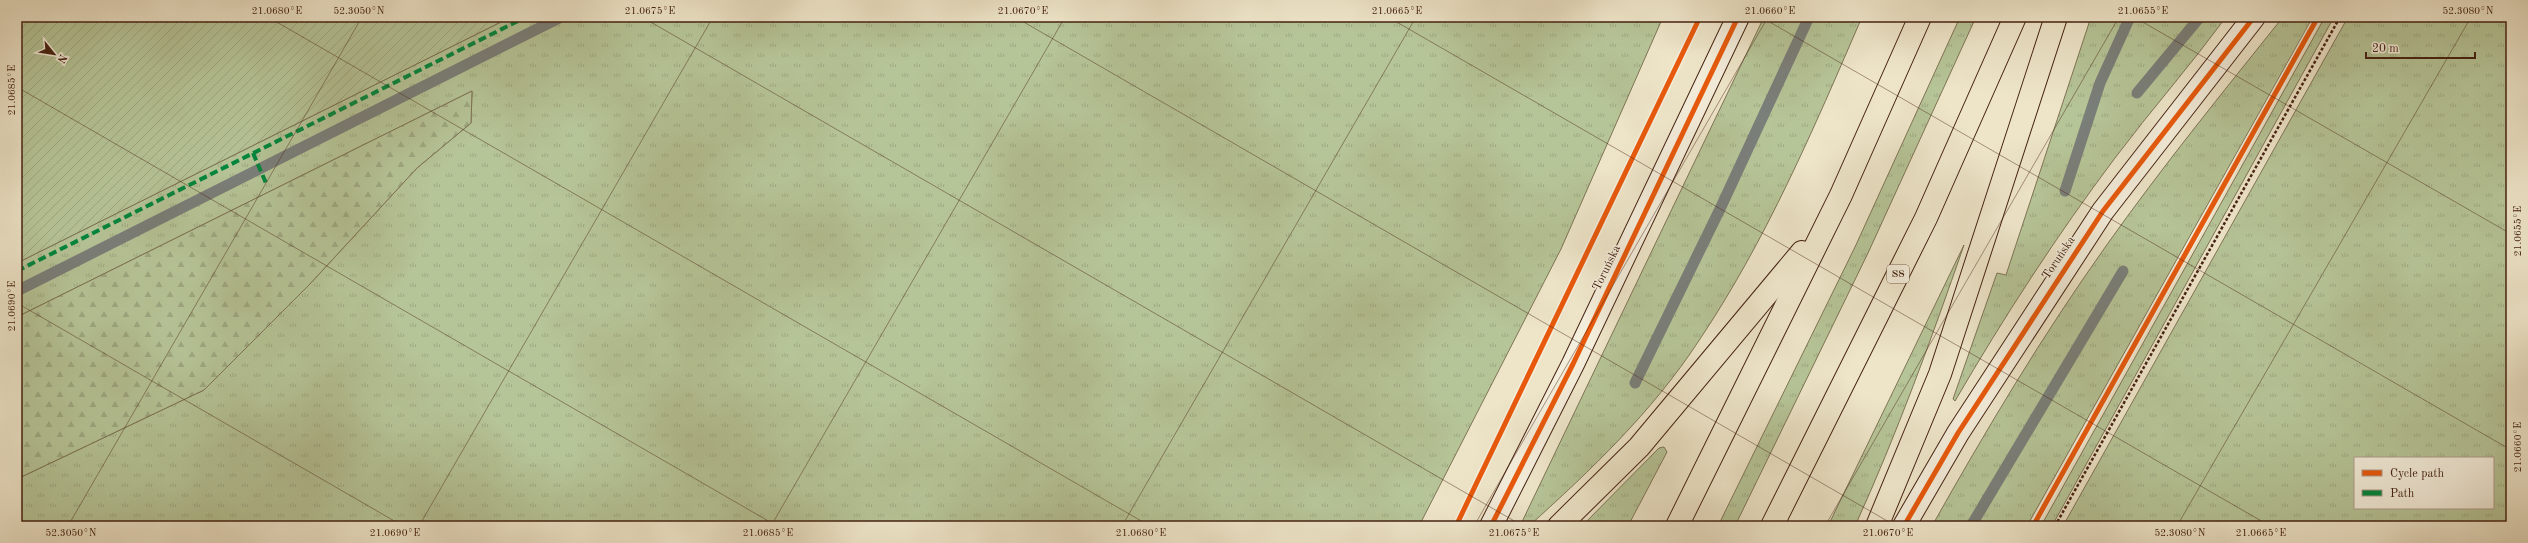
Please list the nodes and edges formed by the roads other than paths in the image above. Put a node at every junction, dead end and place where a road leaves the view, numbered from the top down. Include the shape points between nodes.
1 (1738, 17) edge
2 (1920, 17) edge
3 (2015, 17) edge
4 (2056, 17) edge
5 (2254, 17) edge
6 (1841, 196) junction
7 (1491, 526) edge
8 (1559, 526) edge
9 (1677, 526) edge
10 (1772, 526) edge
11 (1877, 526) edge
12 (1904, 526) edge

1 - 7 street, Toruńska via 1576,357
2 - 6 highway
3 - 10 highway, S8 via 1926,218
4 - 11 highway via 1940,374
5 - 12 street, Toruńska via 2103,211 1958,433
6 - 8 highway via 1790,268 1671,410 1639,447
6 - 9 highway

